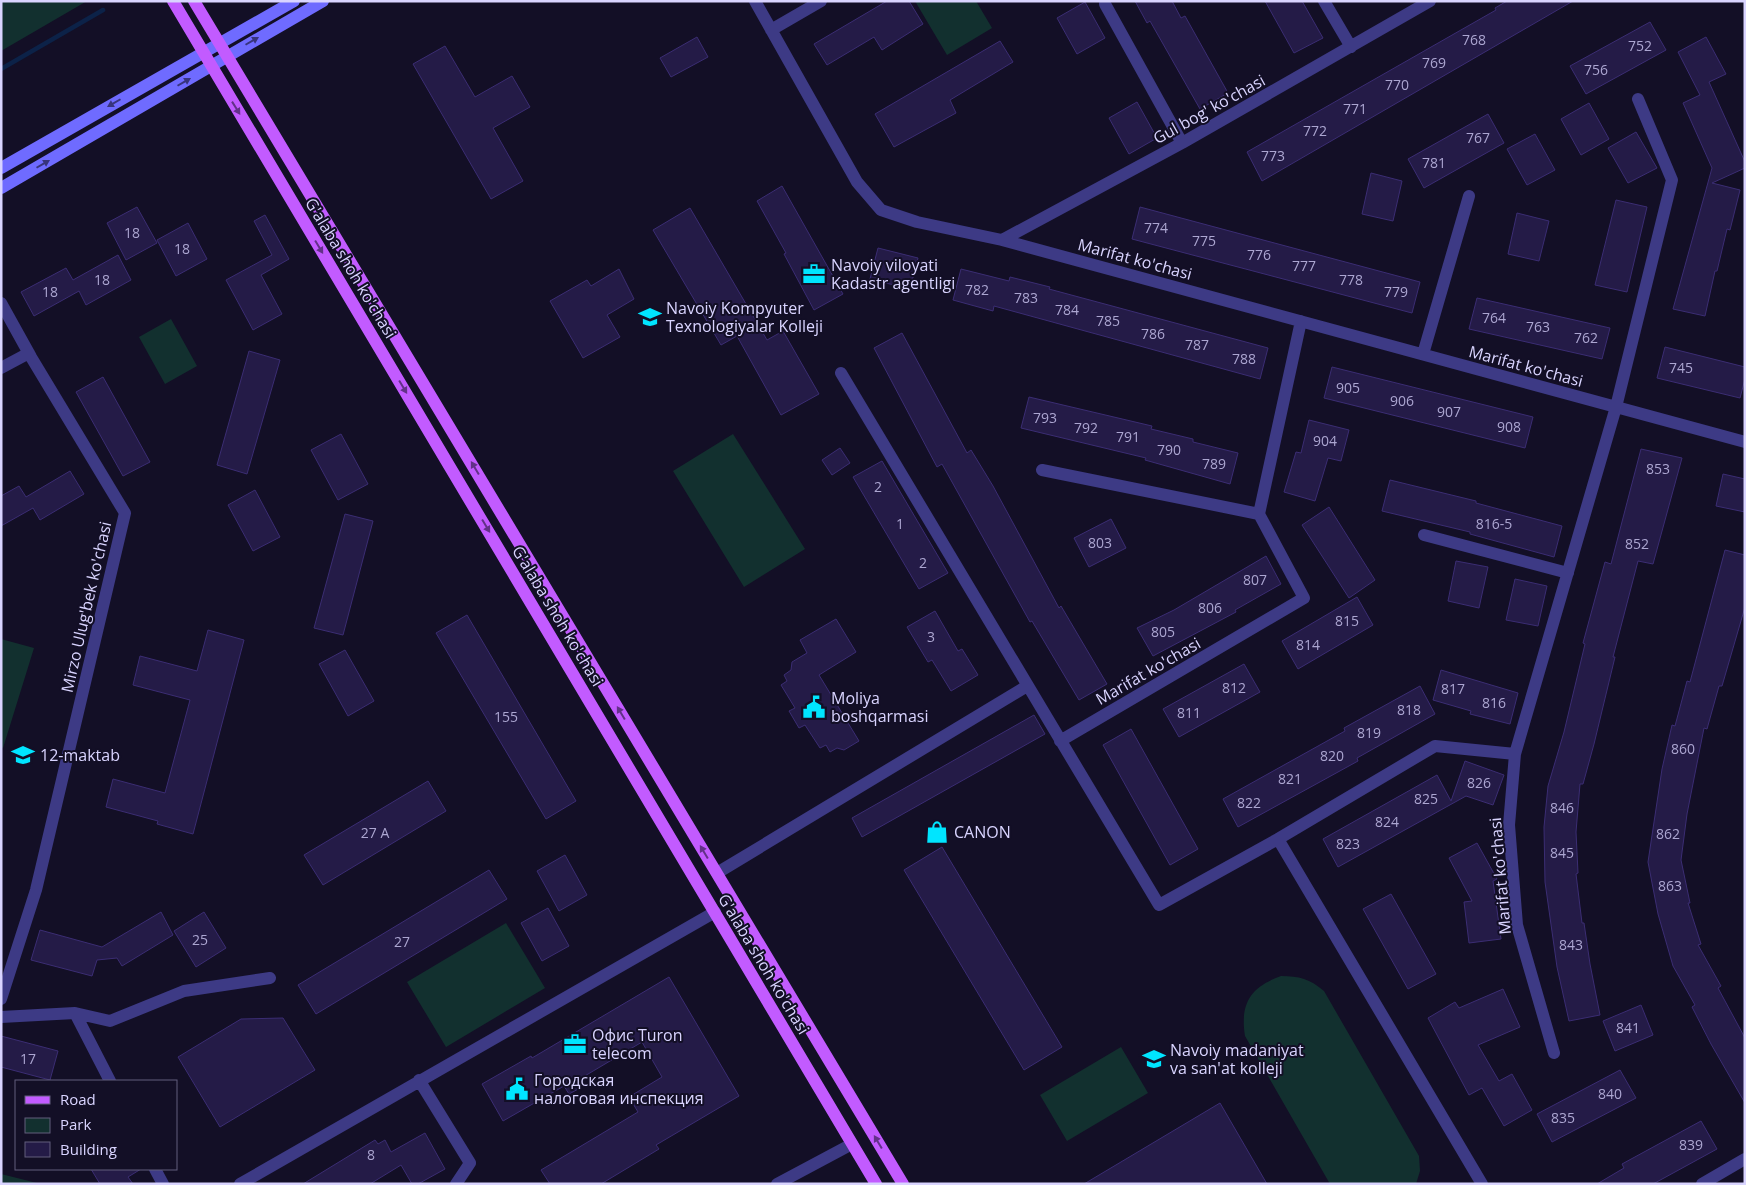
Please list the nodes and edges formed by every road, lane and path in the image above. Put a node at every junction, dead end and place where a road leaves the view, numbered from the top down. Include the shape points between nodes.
1 (173, 1) edge
2 (194, 1) edge
3 (294, 1) edge
4 (323, 1) edge
5 (755, 1) edge
6 (821, 1) edge
7 (1324, 1) edge
8 (1430, 1) edge
9 (1105, 4) dead end
10 (771, 30) junction
11 (218, 43) junction
12 (1352, 47) junction
13 (202, 53) junction
14 (226, 56) junction
15 (210, 66) junction
16 (1638, 100) dead end
17 (1182, 143) junction
18 (1, 168) edge
19 (1, 188) edge
20 (1469, 196) dead end
21 (1002, 240) junction
22 (1, 303) edge
23 (1301, 321) junction
24 (29, 353) junction
25 (1423, 354) junction
26 (1, 368) edge
27 (841, 373) dead end
28 (1616, 407) junction
29 (1745, 442) edge
30 (1042, 470) dead end
31 (1259, 514) junction
32 (1424, 535) dead end
33 (1568, 572) junction
34 (1027, 686) junction
35 (1060, 741) junction
36 (1515, 754) junction
37 (1278, 839) junction
38 (717, 873) junction
39 (715, 912) junction
40 (270, 978) dead end
41 (1, 999) edge
42 (75, 1014) junction
43 (1, 1017) edge
44 (1554, 1053) dead end
45 (109, 1080) edge
46 (419, 1080) junction
47 (852, 1144) junction
48 (1745, 1159) edge
49 (156, 1170) edge
50 (163, 1184) edge
51 (240, 1184) edge
52 (456, 1184) edge
53 (777, 1184) edge
54 (876, 1184) edge
55 (903, 1184) edge
56 (1482, 1184) edge
57 (1702, 1184) edge

1 - 13 main road, G'alaba shoh ko'chasi
2 - 11 main road, G'alaba shoh ko'chasi
3 - 11 main road
14 -> 4 main road
5 - 10 street, Marifat ko'chasi
6 - 10 street
7 - 12 street
8 - 12 street, Gul bog' ko'chasi
9 - 17 street
10 - 21 street, Marifat ko'chasi via 857,182 881,210 917,222
11 - 13 main road
11 - 14 main road, G'alaba shoh ko'chasi
12 - 17 street, Gul bog' ko'chasi
13 - 15 main road, G'alaba shoh ko'chasi
13 -> 18 main road
14 - 15 main road
38 -> 14 main road, G'alaba shoh ko'chasi
19 -> 15 main road
15 -> 39 main road, G'alaba shoh ko'chasi
16 - 28 street, Marifat ko'chasi via 1672,180
17 - 21 street, Gul bog' ko'chasi
20 - 25 street
21 - 23 street, Marifat ko'chasi
22 - 24 street, Mirzo Ulug'bek ko'chasi
23 - 25 street, Marifat ko'chasi
23 - 31 street
24 - 26 street
24 - 41 street, Mirzo Ulug'bek ko'chasi via 125,513 36,890
25 - 28 street, Marifat ko'chasi
27 - 34 street
28 - 29 street, Marifat ko'chasi
28 - 33 street, Marifat ko'chasi
30 - 31 street
31 - 35 street, Marifat ko'chasi via 1304,598
32 - 33 street
33 - 36 street, Marifat ko'chasi
34 - 35 street
34 - 38 street
35 - 37 street via 1159,904
36 - 37 street via 1435,746
36 - 44 street, Marifat ko'chasi via 1509,825 1518,925
37 - 56 street
55 -> 38 main road, G'alaba shoh ko'chasi
39 - 46 street
39 - 47 main road, G'alaba shoh ko'chasi
40 - 42 street via 184,991 110,1021
42 - 43 street
42 - 45 street
46 - 51 street
46 - 52 street via 470,1163
47 - 53 street
47 - 54 main road, G'alaba shoh ko'chasi
48 - 57 street
49 - 50 street

